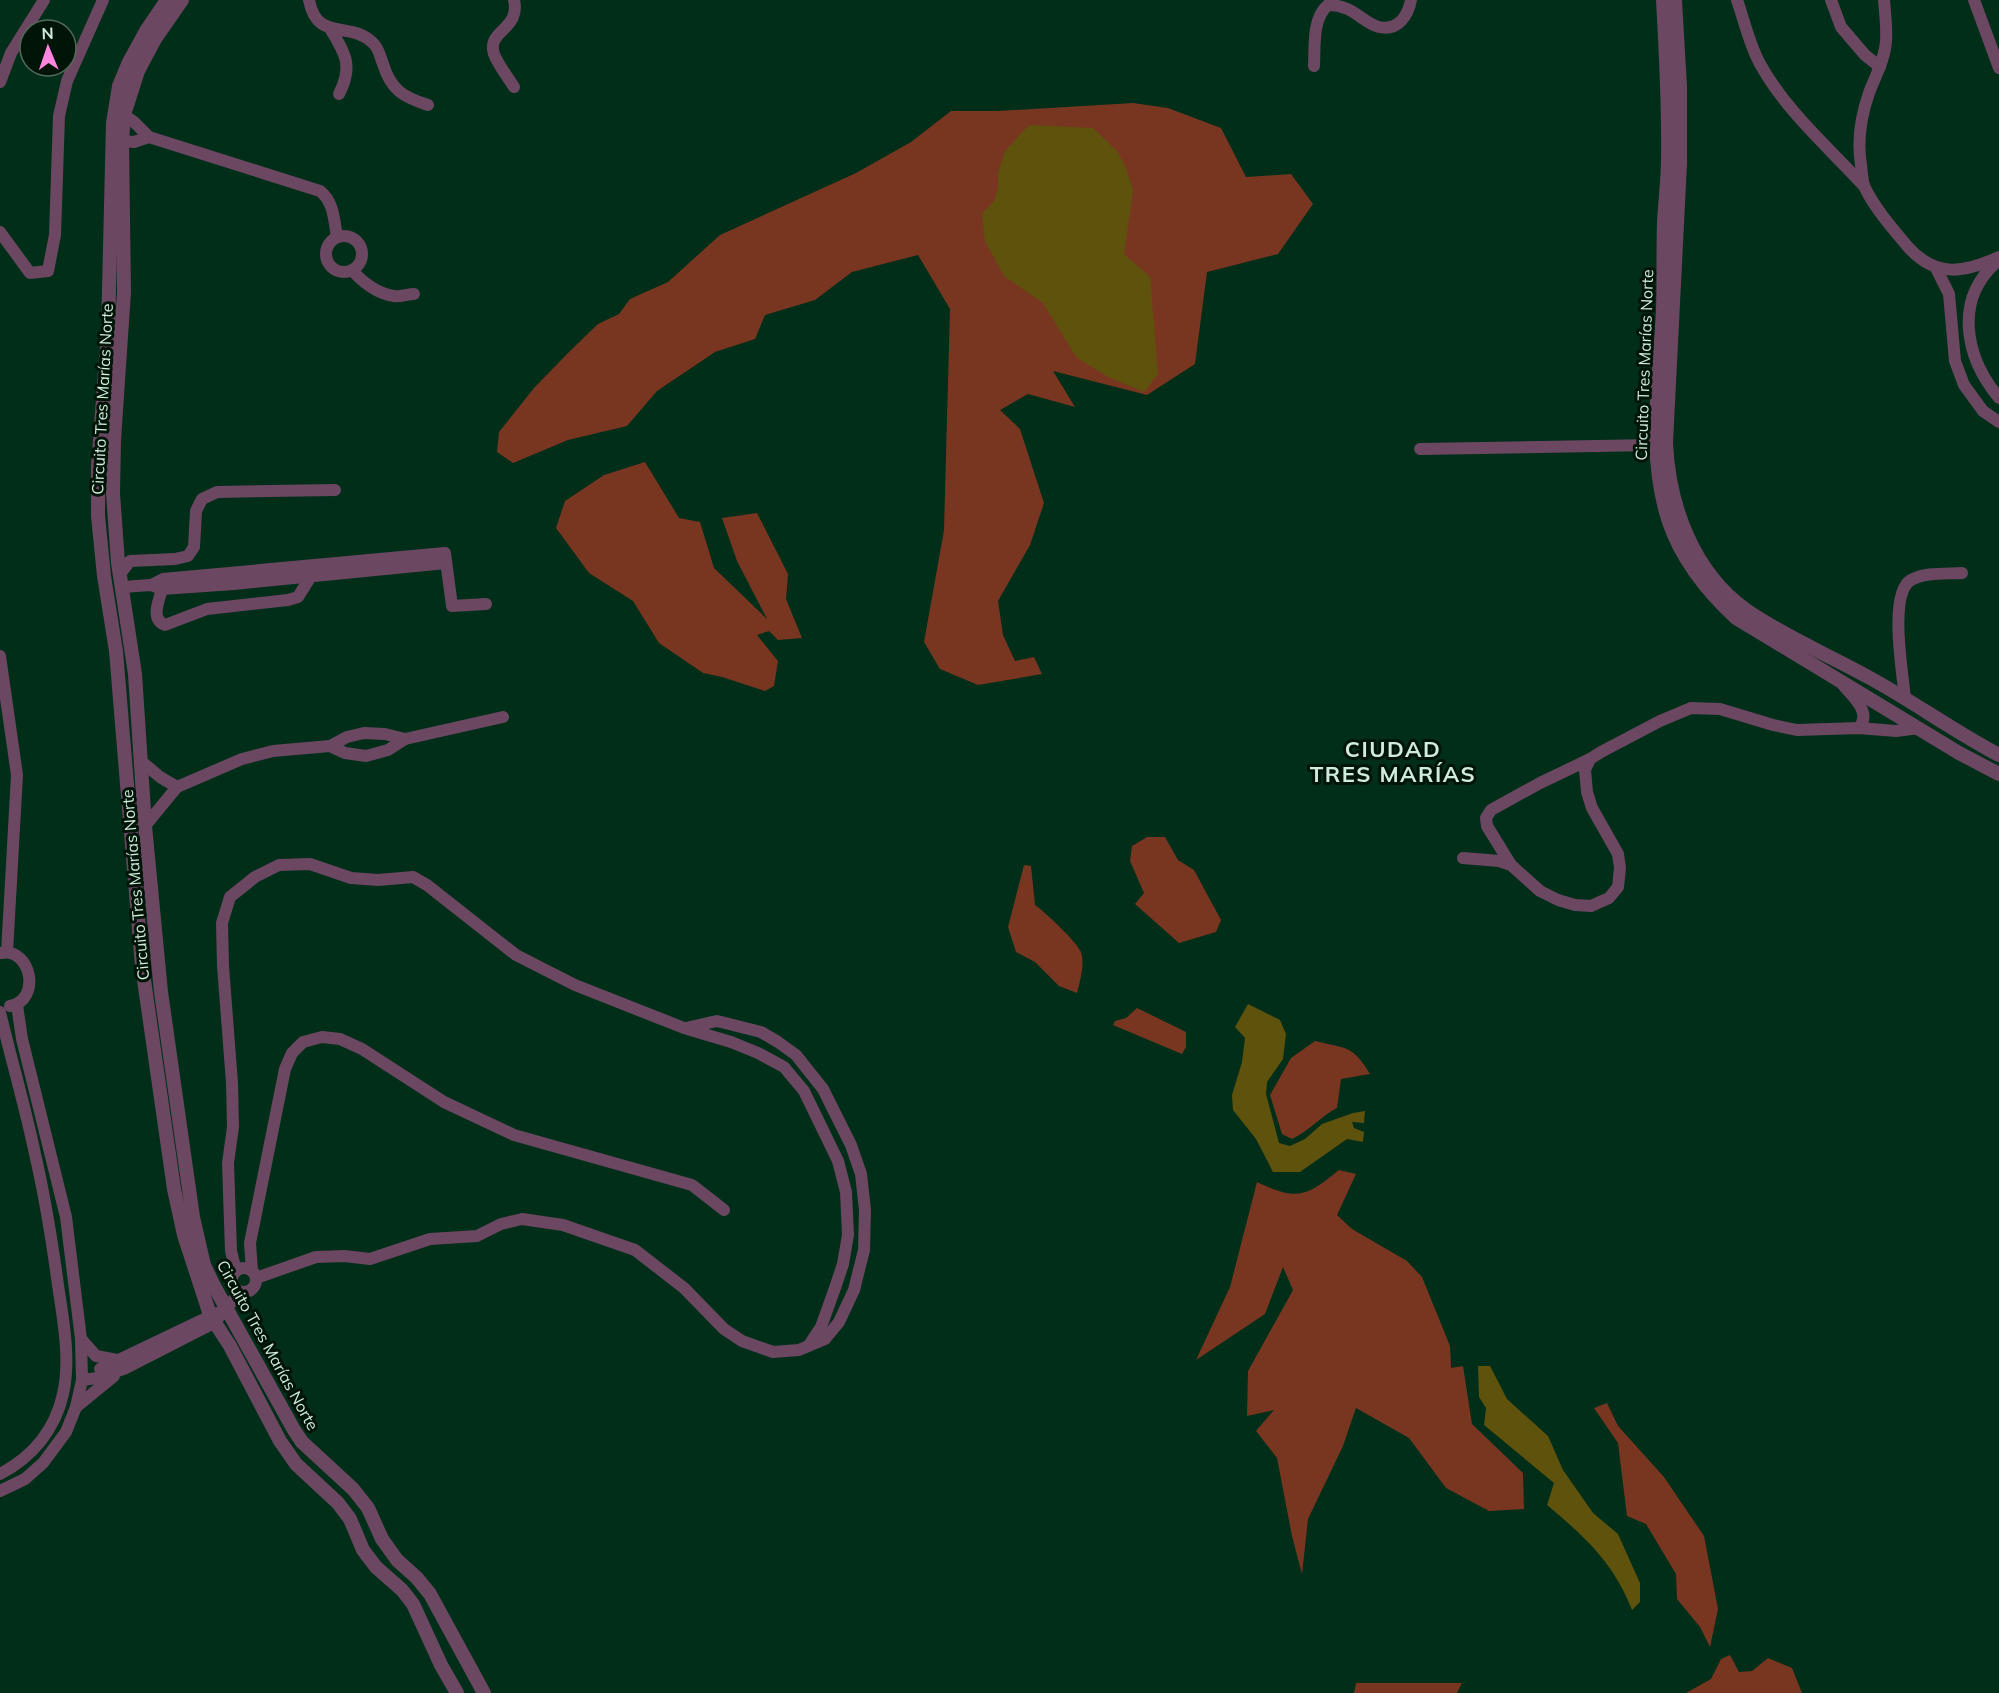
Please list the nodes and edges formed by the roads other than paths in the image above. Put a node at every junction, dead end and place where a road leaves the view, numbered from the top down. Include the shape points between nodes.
1 (103, 0) edge
2 (166, 0) edge
3 (182, 0) edge
4 (309, 0) edge
5 (514, 0) edge
6 (1411, 0) edge
7 (1663, 0) edge
8 (1675, 0) edge
9 (1737, 0) edge
10 (1831, 0) edge
11 (1884, 0) edge
12 (1974, 0) edge
13 (40, 3) edge
14 (332, 30) junction
15 (1314, 66) dead end
16 (1880, 67) junction
17 (1999, 68) edge
18 (0, 82) edge
19 (514, 87) dead end
20 (339, 94) dead end
21 (428, 105) dead end
22 (124, 115) junction
23 (149, 137) junction
24 (122, 141) junction
25 (1674, 163) junction
26 (1864, 186) junction
27 (0, 232) edge
28 (337, 237) junction
29 (1999, 258) edge
30 (1936, 268) junction
31 (352, 270) junction
32 (414, 294) dead end
33 (1999, 398) edge
34 (1999, 422) edge
35 (1655, 445) junction
36 (1420, 450) dead end
37 (334, 490) dead end
38 (1675, 521) junction
39 (116, 546) junction
40 (130, 561) junction
41 (317, 572) junction
42 (1962, 573) dead end
43 (121, 581) junction
44 (156, 587) junction
45 (486, 604) dead end
46 (0, 656) edge
47 (1838, 679) junction
48 (1905, 699) junction
49 (503, 717) dead end
50 (1859, 728) junction
51 (1919, 728) junction
52 (405, 739) junction
53 (330, 746) junction
54 (1999, 755) edge
55 (1590, 759) junction
56 (141, 761) junction
57 (1999, 774) edge
58 (177, 787) junction
59 (145, 826) junction
60 (1462, 858) dead end
61 (1511, 865) junction
62 (4, 952) edge
63 (17, 1005) junction
64 (0, 1010) edge
65 (684, 1028) junction
66 (724, 1210) dead end
67 (236, 1271) junction
68 (254, 1274) junction
69 (240, 1292) junction
70 (226, 1309) junction
71 (212, 1319) junction
72 (81, 1339) junction
73 (809, 1345) junction
74 (124, 1364) junction
75 (66, 1365) junction
76 (82, 1380) junction
77 (63, 1394) junction
78 (76, 1407) junction
79 (0, 1474) edge
80 (0, 1491) edge
81 (457, 1693) edge
82 (484, 1693) edge

1 - 27 street via 67,81 59,116 55,235 48,271 30,273
2 - 71 street, Circuito Tres Marías Norte via 129,62 119,86 113,123 111,256 98,516 117,661 144,977 174,1189 184,1235
3 - 22 street, Circuito Tres Marías Norte via 146,55
4 - 14 street via 315,18
5 - 19 street via 513,19 493,43 494,53
6 - 15 street via 1400,24 1390,27 1378,27 1342,6 1328,5 1322,10 1317,27
7 - 25 street, Circuito Tres Marías Norte
8 - 25 street, Circuito Tres Marías Norte via 1680,87
9 - 26 street via 1758,60 1773,86
10 - 16 street via 1841,27
11 - 16 street via 1886,42
12 - 17 street
13 - 18 street via 11,53
14 - 20 street via 348,66
14 - 21 street via 362,35 374,43 392,87 409,99
16 - 26 street via 1860,127
22 - 23 street
22 - 24 street, Circuito Tres Marías Norte
23 - 24 street
23 - 28 street via 320,191 331,204
24 - 39 street, Circuito Tres Marías Norte via 124,292 114,440
25 - 35 street, Circuito Tres Marías Norte
25 - 38 street, Circuito Tres Marías Norte via 1666,443
26 - 30 street via 1892,228 1918,257
28 - 31 street via 351,236 361,246 362,260
28 - 31 street via 327,247 327,261 338,271
29 - 30 street via 1967,268
29 - 33 street via 1972,295 1969,336 1980,371
30 - 34 street via 1949,294 1955,361 1964,385 1983,411
31 - 32 street via 376,290 395,296
35 - 36 street
35 - 38 street, Circuito Tres Marías Norte via 1658,470
37 - 40 street via 217,492 202,499 196,512 194,547 188,556
38 - 47 street, Circuito Tres Marías Norte via 1694,572 1716,599 1736,618
38 - 48 street, Circuito Tres Marías Norte via 1718,584 1745,609
39 - 40 street
39 - 43 street, Circuito Tres Marías Norte
40 - 43 street
41 - 44 street via 163,579
41 - 44 street via 298,597 207,609 165,625 156,617
41 - 45 street via 446,563 452,606
42 - 48 street via 1919,576 1900,593 1898,630
43 - 44 street
43 - 56 street, Circuito Tres Marías Norte via 135,674
46 - 62 street via 17,775 16,830
47 - 50 street via 1864,714
47 - 51 street, Circuito Tres Marías Norte
48 - 54 street, Circuito Tres Marías Norte
49 - 52 street
50 - 51 street
50 - 55 street via 1797,730 1720,709 1691,708
51 - 57 street, Circuito Tres Marías Norte
52 - 53 street via 364,733
52 - 53 street via 388,750 366,756
53 - 58 street via 273,751 242,759
55 - 61 street via 1491,810 1487,826
55 - 61 street via 1585,770 1587,792 1618,854 1618,887 1609,898 1591,906 1575,905 1540,891
56 - 58 street
56 - 59 street, Circuito Tres Marías Norte
58 - 59 street
59 - 70 street, Circuito Tres Marías Norte via 161,993 193,1217 204,1265
60 - 61 street
62 - 63 street via 21,959 30,974 29,992
63 - 64 street
63 - 72 street via 66,1217
64 - 75 street via 49,1220
65 - 67 street via 575,985 516,956 413,877 351,878 310,864 279,866 255,877 230,897 222,923 232,1083 233,1127 228,1163 231,1251
65 - 73 street via 732,1042 784,1067 804,1090 838,1161 846,1192 848,1235 835,1288 821,1327
65 - 73 street via 717,1021 761,1032 778,1042 796,1055 823,1089 851,1145 861,1174 864,1250 854,1290 839,1323 825,1339
66 - 68 street via 692,1185 514,1135 444,1102 362,1049 340,1039 322,1037 303,1042 292,1053 285,1070 250,1243
67 - 68 street via 244,1268
67 - 69 street via 232,1278
68 - 69 street via 255,1286 249,1292
68 - 73 street via 316,1257 370,1259 430,1239 477,1236 522,1219 563,1225 635,1250 742,1341 773,1352
69 - 70 street
70 - 71 street
70 - 82 street, Circuito Tres Marías Norte via 302,1442 368,1508 397,1560 430,1594
71 - 74 street
71 - 81 street, Circuito Tres Marías Norte via 287,1453 338,1503 350,1519 363,1550 413,1604
72 - 74 street via 96,1356
72 - 76 street
74 - 76 street via 97,1378
74 - 78 street
75 - 76 street via 74,1368
75 - 77 street
76 - 77 street
76 - 78 street
77 - 79 street via 53,1422 39,1444 16,1466
78 - 80 street via 66,1432 43,1463 25,1479

